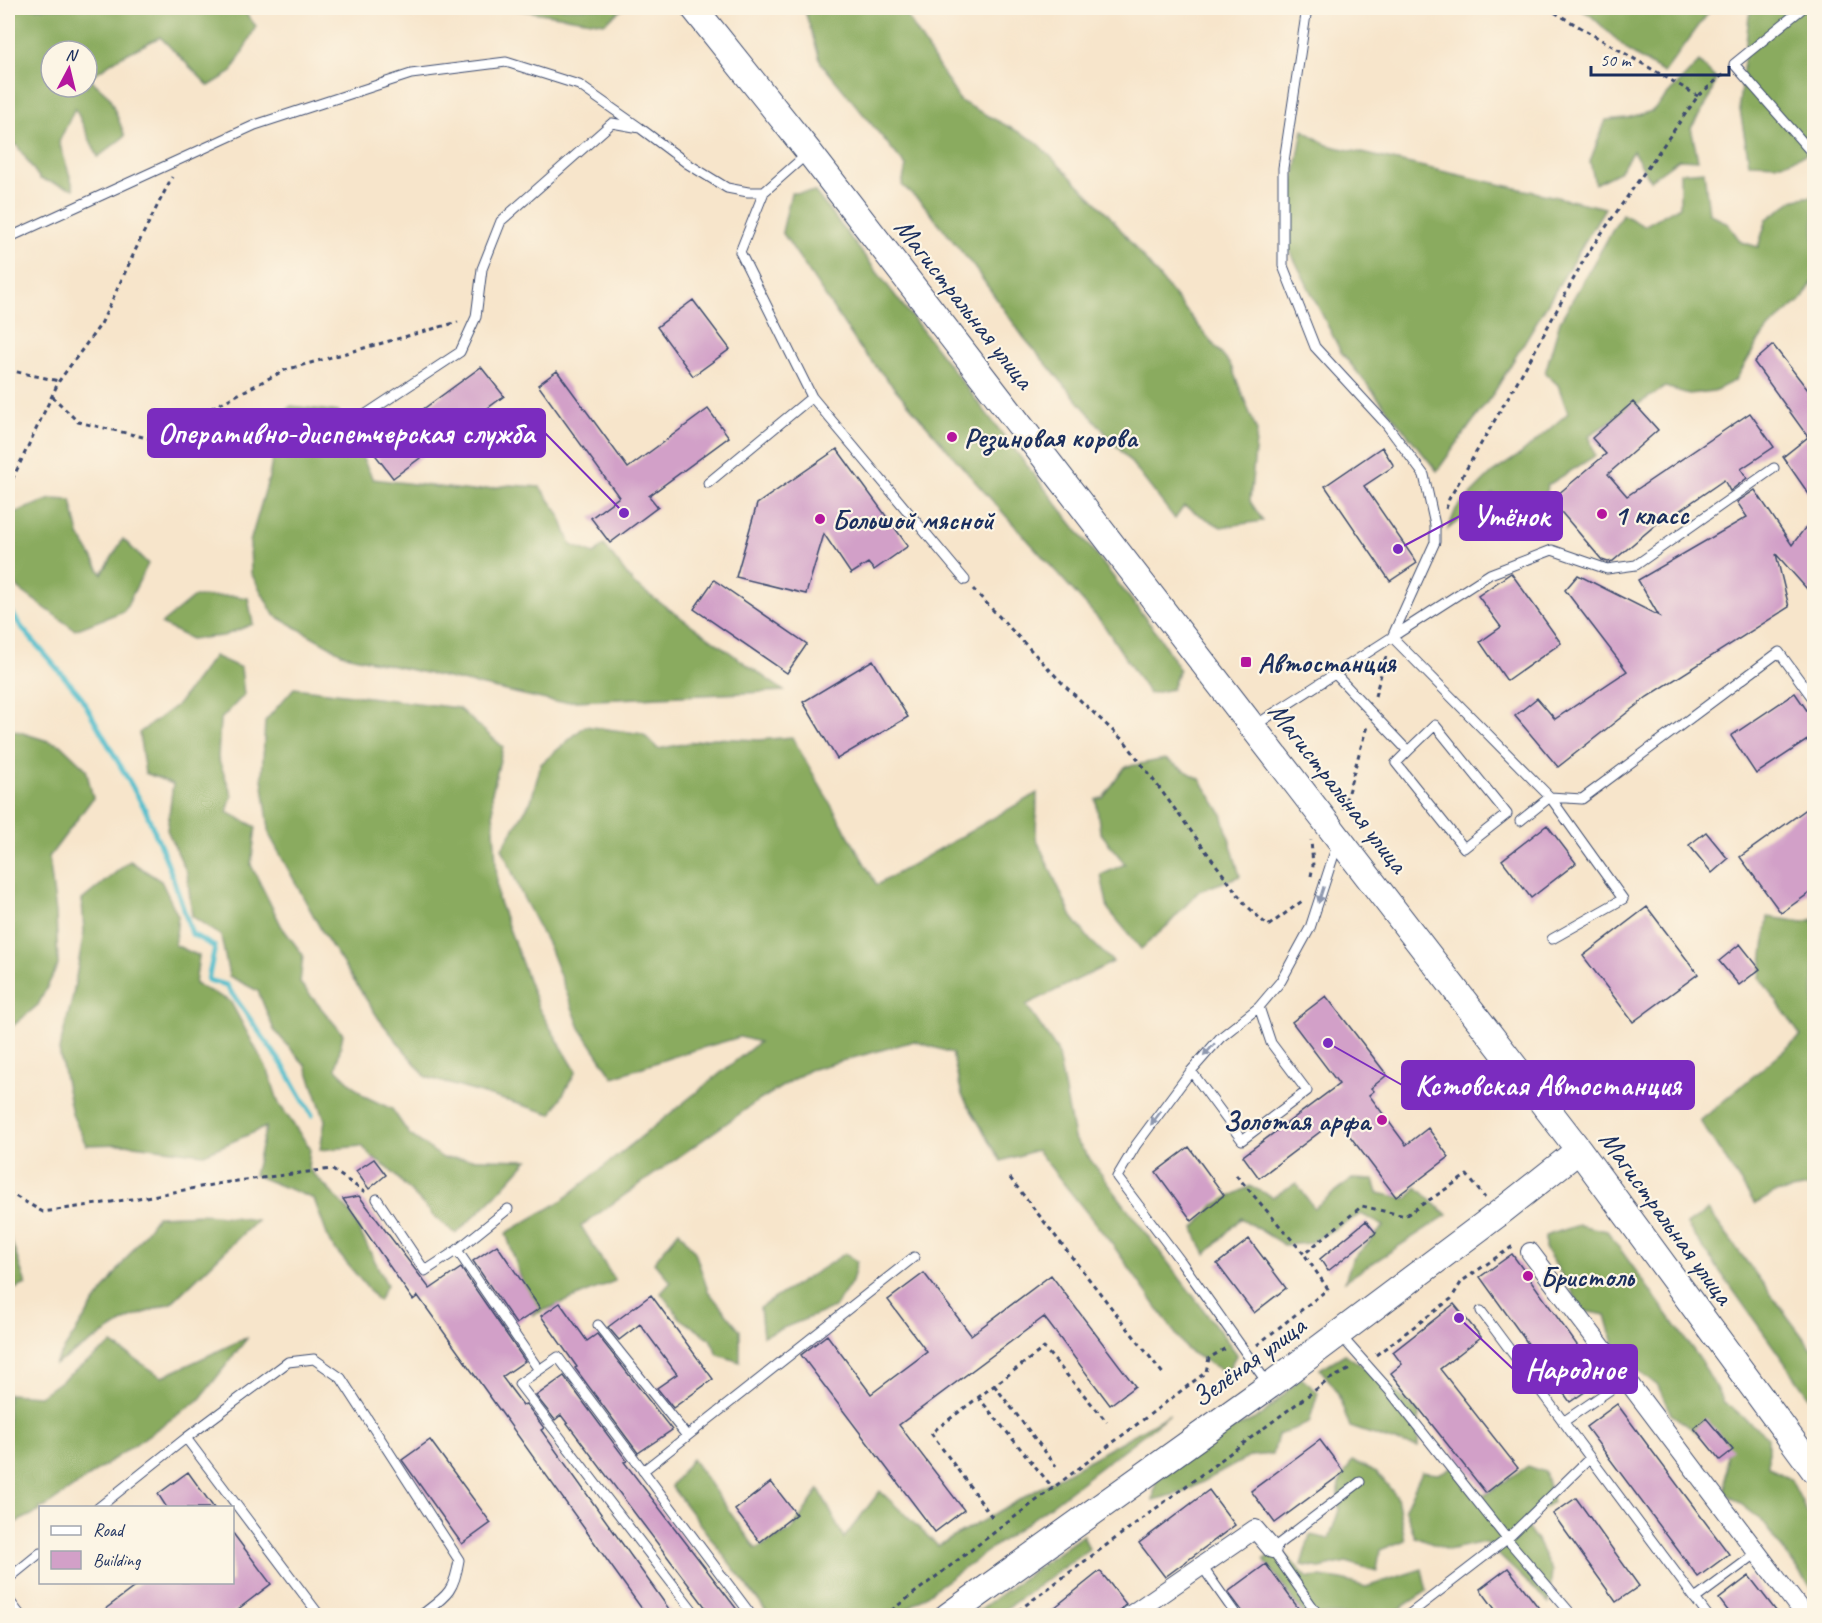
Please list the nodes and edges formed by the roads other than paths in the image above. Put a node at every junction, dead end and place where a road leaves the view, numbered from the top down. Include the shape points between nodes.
1 (694, 8) edge
2 (1307, 8) edge
3 (1803, 8) edge
4 (640, 128) junction
5 (809, 152) junction
6 (1815, 155) edge
7 (764, 192) junction
8 (8, 238) edge
9 (812, 397) junction
10 (357, 420) dead end
11 (1774, 468) dead end
12 (708, 483) dead end
13 (965, 580) road end
14 (1392, 637) junction
15 (1335, 674) junction
16 (1815, 700) edge
17 (1252, 727) junction
18 (1408, 751) junction
19 (1550, 797) junction
20 (1520, 821) dead end
21 (1332, 830) junction
22 (1552, 939) dead end
23 (1259, 1007) junction
24 (1191, 1071) junction
25 (1579, 1150) junction
26 (377, 1199) road end
27 (507, 1209) dead end
28 (1523, 1248) road end
29 (457, 1250) junction
30 (914, 1257) dead end
31 (1480, 1311) dead end
32 (598, 1325) dead end
33 (1339, 1334) junction
34 (538, 1370) junction
35 (1626, 1379) junction
36 (1269, 1386) junction
37 (1563, 1422) junction
38 (687, 1436) junction
39 (186, 1438) junction
40 (1590, 1458) junction
41 (1815, 1470) edge
42 (643, 1471) junction
43 (1360, 1482) dead end
44 (101, 1506) edge
45 (1507, 1539) junction
46 (1272, 1549) junction
47 (1757, 1553) junction
48 (39, 1554) edge
49 (1201, 1565) junction
50 (8, 1579) edge
51 (8, 1599) edge
52 (1695, 1599) junction
53 (21, 1616) edge
54 (320, 1616) edge
55 (420, 1616) edge
56 (697, 1616) edge
57 (752, 1616) edge
58 (948, 1616) edge
59 (1129, 1616) edge
60 (1237, 1616) edge
61 (1319, 1616) edge
62 (1407, 1616) edge
63 (1573, 1616) edge
64 (1708, 1616) edge
65 (1805, 1616) edge

1 - 5 main road, Магистральная улица
2 - 14 lane via 1283,168 1283,266 1315,347 1386,424 1424,475 1435,542
3 - 6 lane via 1734,64
4 - 7 lane via 727,188
4 - 8 lane via 579,85 506,62 411,74 255,125
4 - 10 lane via 612,123 501,221 482,269 476,317 460,352
5 - 7 lane
5 - 17 main road, Магистральная улица
7 - 9 lane via 740,252
9 - 12 lane
9 - 13 lane
11 - 14 lane via 1636,565 1606,569 1552,550 1490,574
14 - 15 lane
14 - 19 lane
15 - 17 lane
15 - 18 lane
16 - 19 lane via 1779,652 1582,799
17 - 21 main road, Магистральная улица
18 - 18 lane via 1435,725 1508,814 1464,848 1396,763
19 - 20 lane
19 - 22 lane via 1623,899
21 -> 23 lane via 1310,928 1281,981
21 - 25 main road, Магистральная улица
23 -> 24 lane via 1220,1038
23 - 24 lane via 1271,1043 1307,1091 1242,1140
24 -> 36 lane via 1117,1177
25 - 33 main road, Зелёная улица
25 - 41 main road, Магистральная улица
26 - 29 lane via 425,1270
27 - 29 lane
28 - 35 street
29 - 34 lane
30 - 38 lane
31 - 37 lane
32 - 38 lane
33 - 36 main road, Зелёная улица
33 - 45 lane via 1389,1390
34 - 42 lane via 558,1356
34 - 56 lane via 519,1384
35 - 37 lane
35 - 47 street
36 - 58 main road, Зелёная улица
37 - 40 lane
38 - 42 lane
39 - 44 lane
39 - 54 lane
39 - 55 lane via 288,1362 314,1359 341,1378 459,1560 447,1595
40 - 45 lane
40 - 52 lane
42 - 57 lane
43 - 46 lane
45 - 62 lane
45 - 63 lane
46 - 49 street via 1255,1529
46 - 61 lane
47 - 52 lane
47 - 65 street
48 - 50 lane
49 - 59 street
49 - 60 lane
51 - 53 lane
52 - 64 lane

